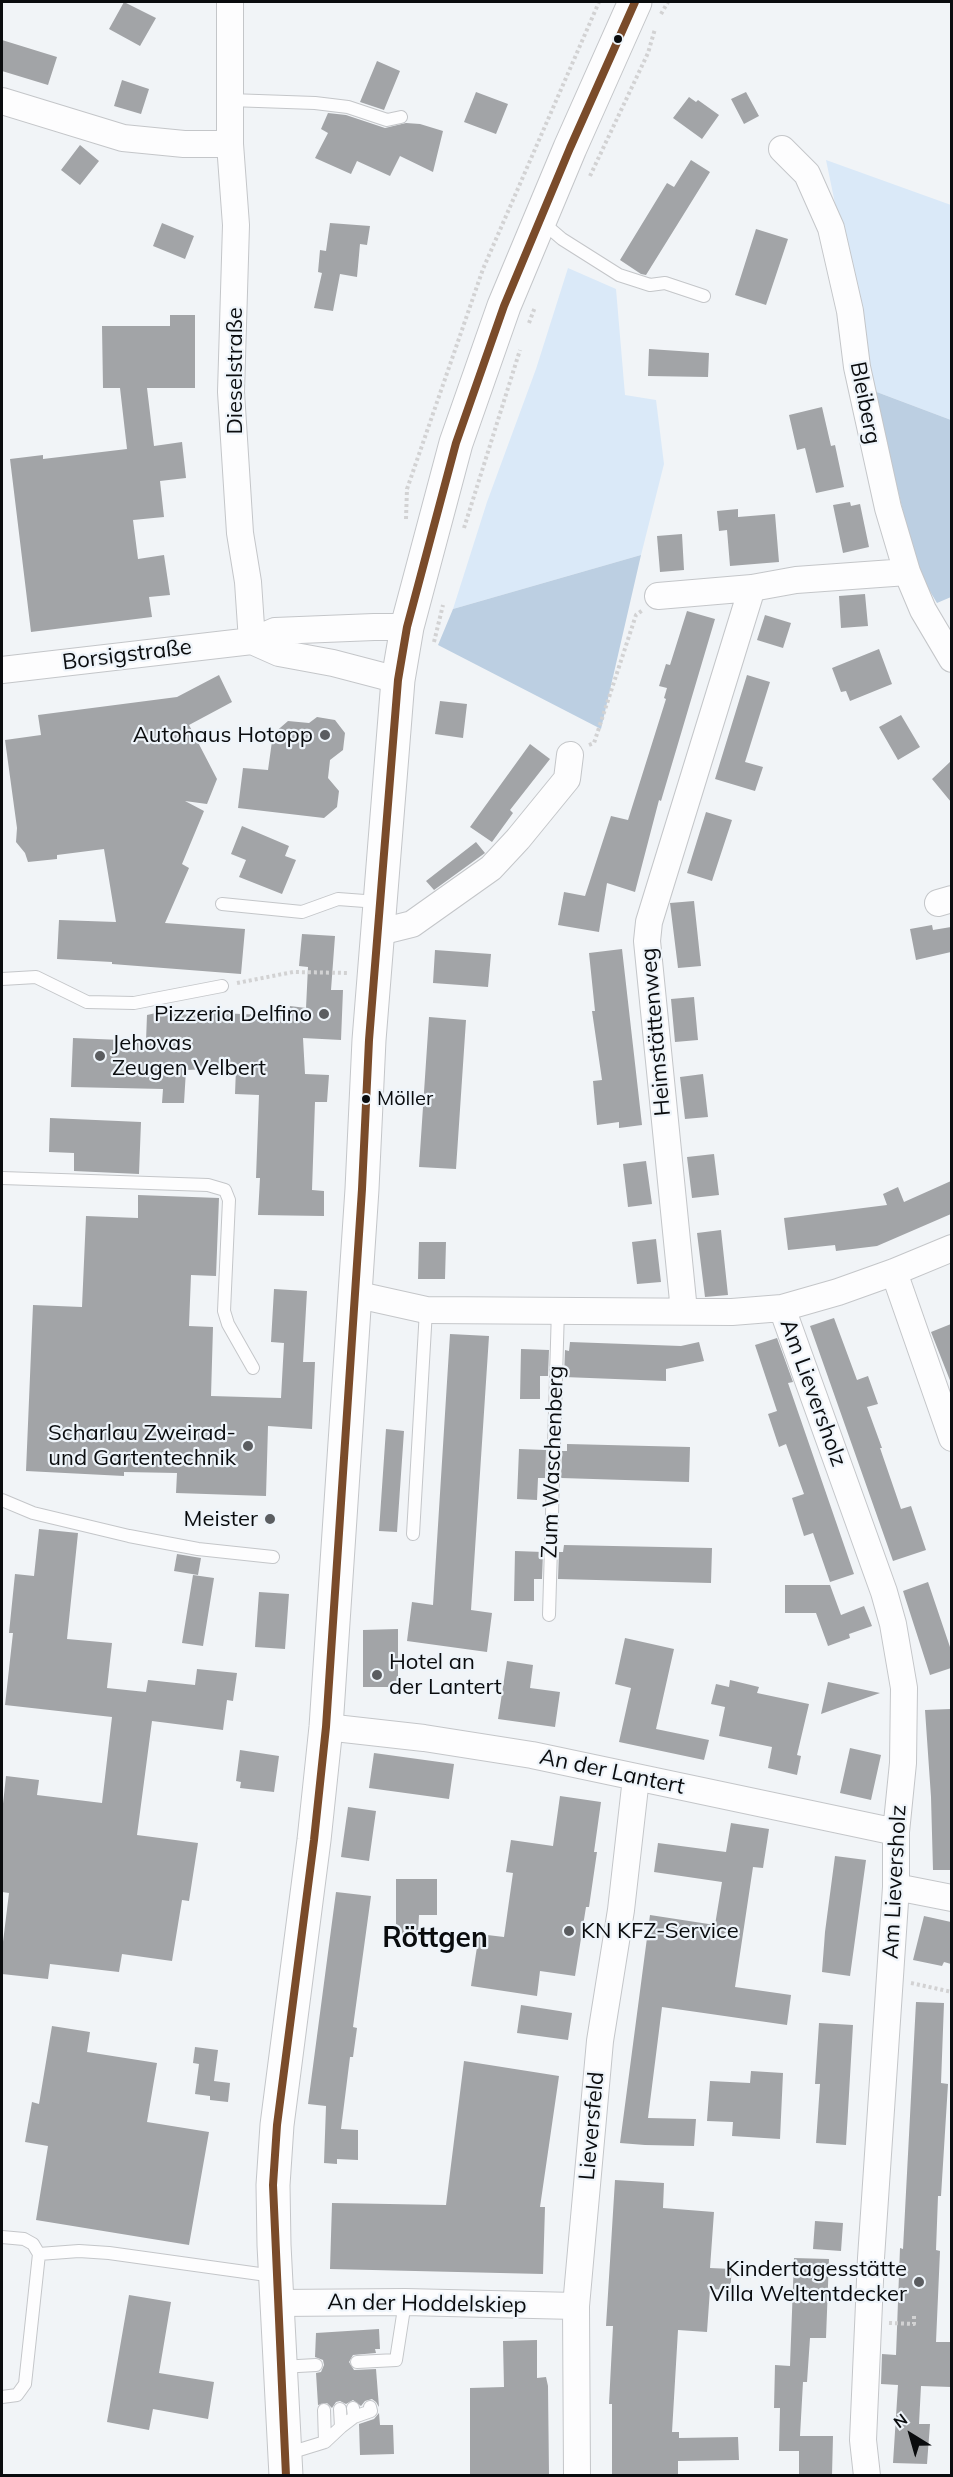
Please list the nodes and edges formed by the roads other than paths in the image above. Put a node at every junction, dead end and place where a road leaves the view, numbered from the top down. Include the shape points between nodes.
1 (230, 2) edge
2 (645, 13) edge
3 (230, 100) junction
4 (2, 101) edge
5 (401, 117) dead end
6 (230, 144) junction
7 (782, 149) dead end
8 (540, 220) junction
9 (704, 296) dead end
10 (907, 572) junction
11 (752, 588) junction
12 (658, 596) road end
13 (407, 627) junction
14 (252, 641) junction
15 (951, 659) edge
16 (2, 670) edge
17 (398, 680) junction
18 (570, 755) road end
19 (222, 904) dead end
20 (378, 917) junction
21 (2, 979) edge
22 (222, 986) road end
23 (2, 1178) edge
24 (951, 1248) edge
25 (894, 1272) junction
26 (354, 1294) junction
27 (782, 1308) junction
28 (558, 1309) junction
29 (426, 1310) junction
30 (684, 1311) junction
31 (254, 1368) dead end
32 (951, 1438) edge
33 (2, 1500) edge
34 (413, 1533) dead end
35 (273, 1557) dead end
36 (549, 1615) dead end
37 (326, 1726) junction
38 (636, 1778) junction
39 (896, 1832) junction
40 (896, 1887) junction
41 (951, 1898) edge
42 (2, 2236) edge
43 (39, 2254) junction
44 (276, 2289) junction
45 (405, 2302) junction
46 (576, 2306) junction
47 (316, 2365) dead end
48 (280, 2367) junction
49 (367, 2375) dead end
50 (2, 2397) edge
51 (370, 2408) dead end
52 (340, 2409) dead end
53 (324, 2410) dead end
54 (341, 2427) junction
55 (325, 2442) junction
56 (286, 2465) edge
57 (577, 2475) edge
58 (867, 2475) edge

1 - 3 street, Dieselstraße
2 - 8 main road
3 - 5 lane via 315,103 348,107 387,120
3 - 6 street, Dieselstraße
4 - 6 street via 123,138
6 - 14 street, Dieselstraße via 236,225 231,392
7 - 10 street, Bleiberg via 807,174 831,228 872,441
8 - 9 lane via 562,239 619,275 650,285 665,283
8 - 13 main road via 504,306 456,443
10 - 11 street via 796,580
10 - 15 street, Bleiberg
11 - 12 street
11 - 30 street, Heimstättenweg via 649,922 647,941
13 - 14 street, Borsigstraße via 275,631
13 - 17 main road
14 - 16 street, Borsigstraße
14 - 17 street via 279,653
17 - 20 main road
18 - 20 street via 567,779 490,868 412,924
19 - 20 lane via 302,912 338,899
20 - 26 main road
21 - 22 lane via 36,977 87,1002 134,1003
23 - 31 lane via 208,1185 225,1190 229,1200 224,1311
24 - 25 street
25 - 27 street
25 - 32 street
26 - 29 street
26 - 37 main road
27 - 30 street
27 - 39 street, Am Lieversholz via 893,1624 904,1688 903,1763
28 - 29 street
28 - 30 street
28 - 36 lane, Zum Waschenberg
29 - 34 lane
33 - 35 lane via 33,1513 129,1536
37 - 38 street, An der Lantert via 532,1755
37 - 44 main road via 277,2125 273,2186
38 - 39 street, An der Lantert
38 - 46 street, Lieversfeld via 621,1910 600,2041
39 - 40 street, Am Lieversholz
40 - 41 street
40 - 58 street, Am Lieversholz via 868,2322 863,2440
42 - 43 lane via 24,2239
43 - 44 lane via 109,2253
43 - 50 lane via 25,2384 17,2396
44 - 45 street, An der Hoddelskiep
44 - 48 main road
45 - 46 street, An der Hoddelskiep
45 - 49 lane via 396,2360 362,2362
46 - 57 street, Lieversfeld
47 - 48 lane
48 - 56 main road
51 - 54 lane via 371,2411 354,2413
52 - 54 lane
53 - 55 lane
54 - 55 lane
55 - 56 lane

